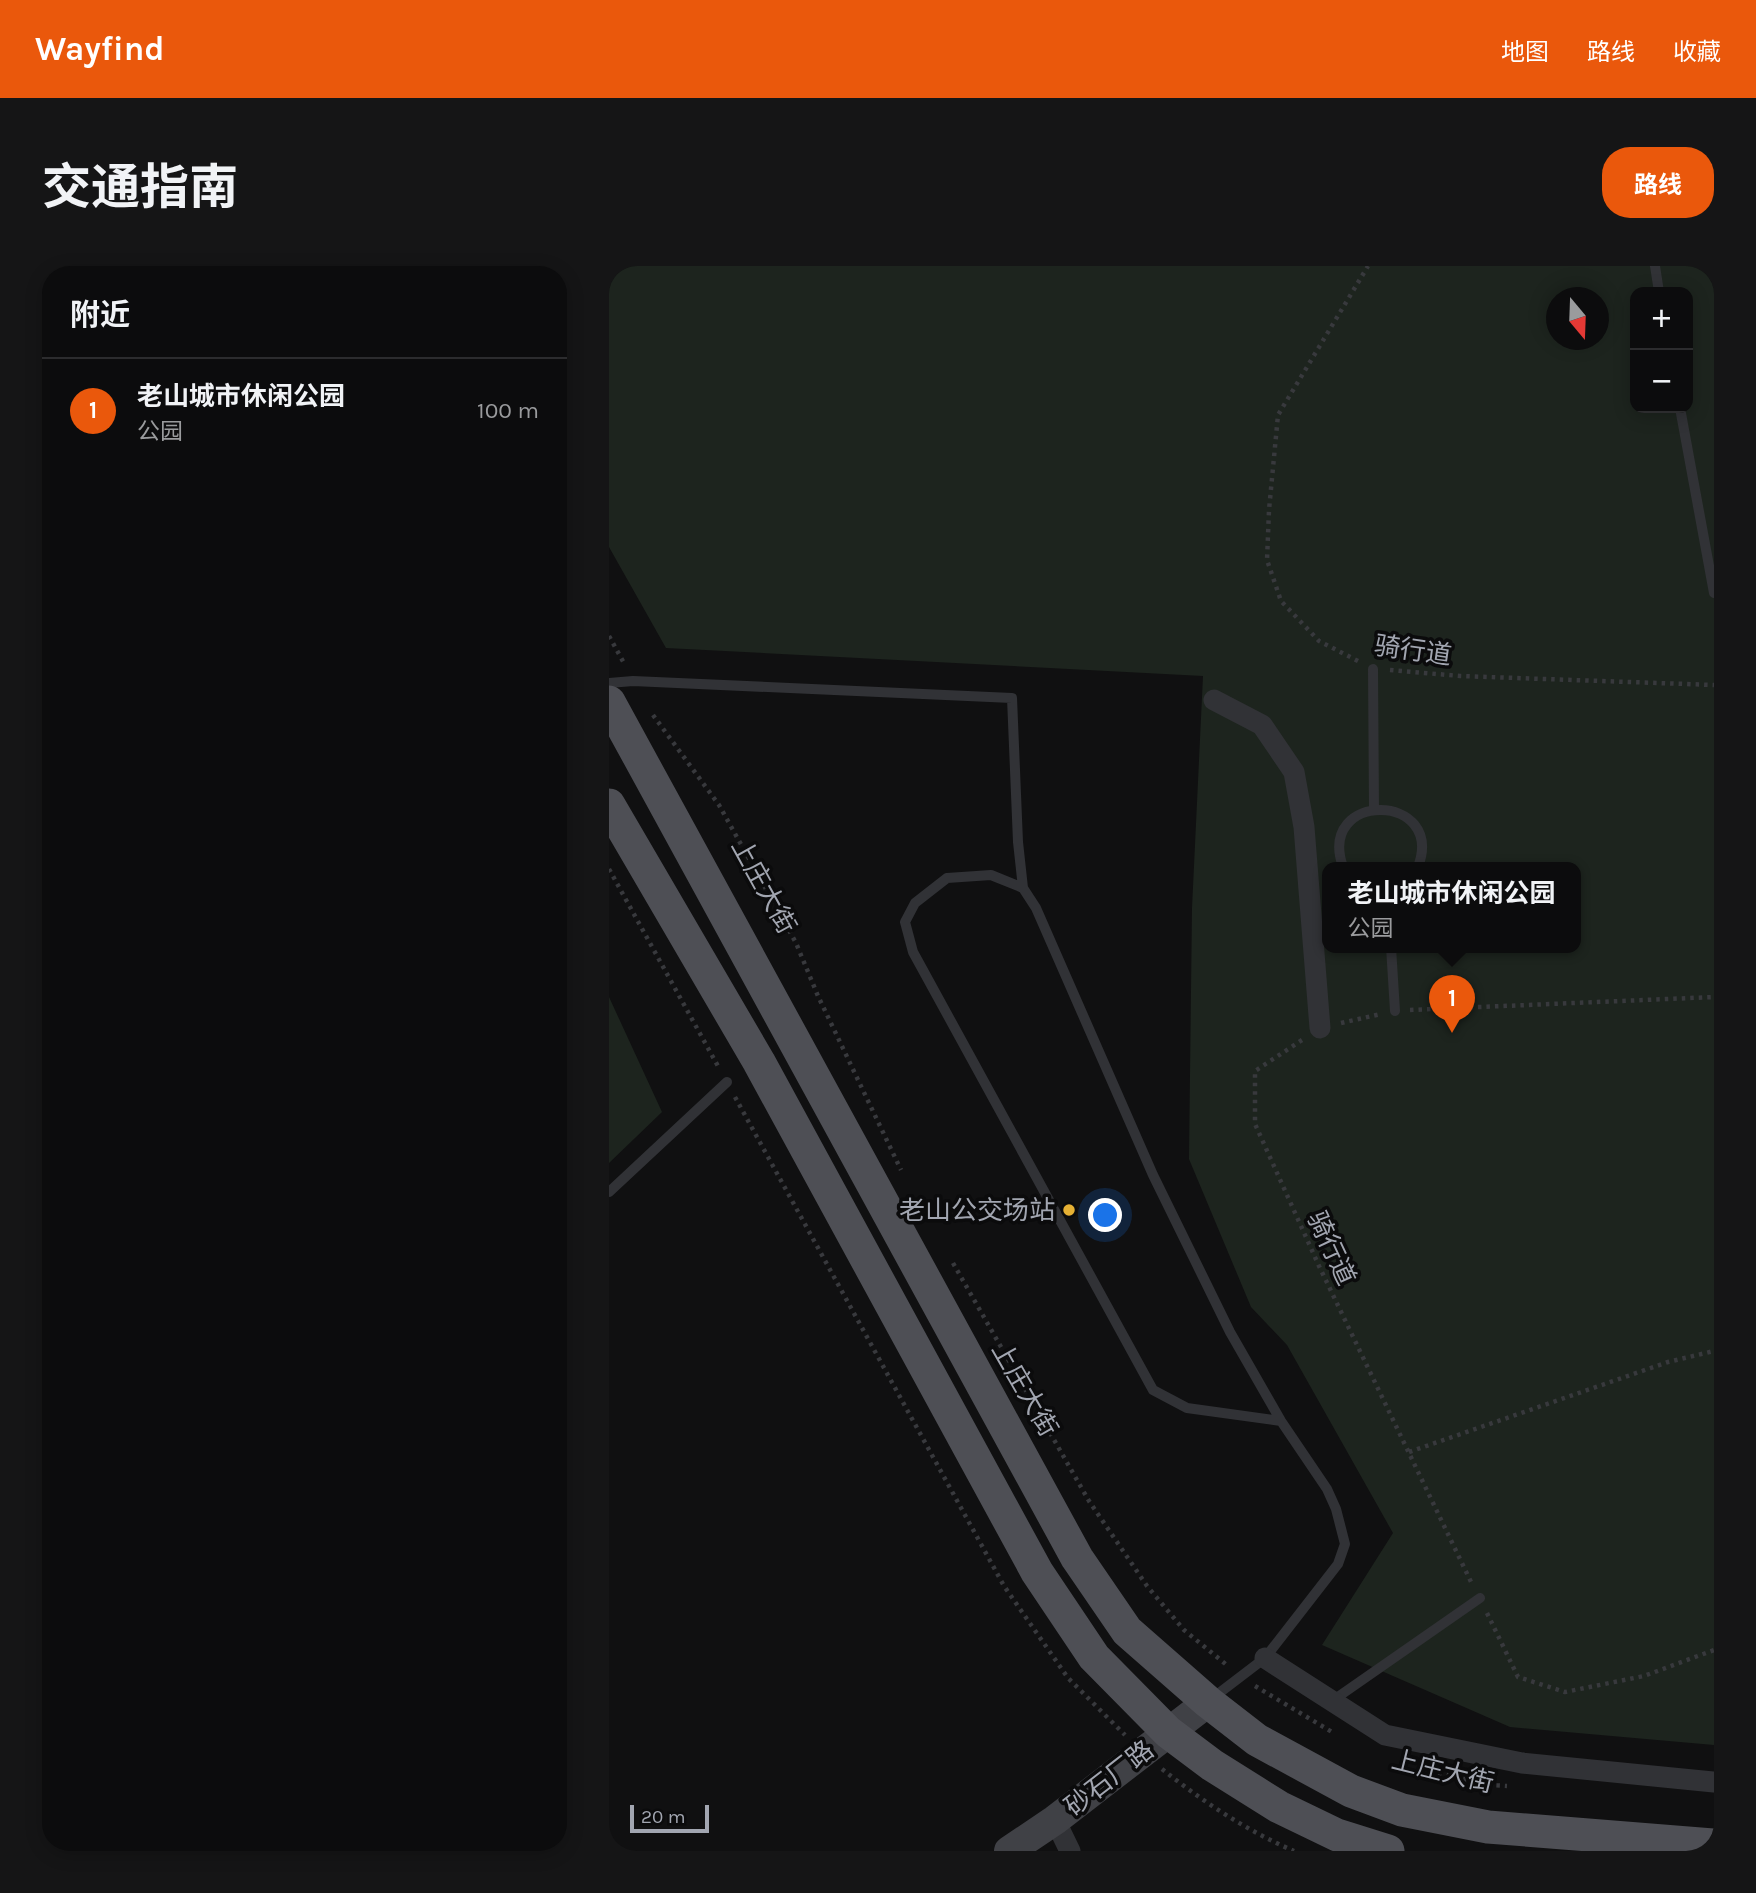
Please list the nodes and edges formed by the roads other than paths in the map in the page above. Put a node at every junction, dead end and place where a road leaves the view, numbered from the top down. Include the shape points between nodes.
1 (1655, 266) edge
2 (1659, 287) edge
3 (1681, 413) edge
4 (1714, 593) edge
5 (1373, 669) road end
6 (609, 684) edge
7 (621, 691) edge
8 (1214, 700) dead end
9 (609, 804) edge
10 (1374, 809) junction
11 (1341, 862) edge
12 (1419, 862) edge
13 (1023, 888) junction
14 (1391, 953) edge
15 (1395, 1011) road end
16 (1320, 1028) road end
17 (727, 1082) dead end
18 (609, 1192) edge
19 (1281, 1421) junction
20 (1479, 1598) road end
21 (1265, 1658) junction
22 (1332, 1701) junction
23 (1208, 1702) junction
24 (1168, 1732) junction
25 (1714, 1782) edge
26 (1055, 1820) junction
27 (1714, 1846) edge
28 (1009, 1851) edge
29 (1070, 1851) edge
30 (1388, 1851) edge

1 - 2 lane
3 - 4 lane
5 - 10 lane
6 - 7 lane
7 - 13 lane via 1012,698
7 - 23 main road, 上庄大街 via 1077,1558 1127,1631
8 - 16 street via 1262,724 1294,772 1304,827
9 - 24 main road via 759,1062 1037,1572 1094,1657
10 - 11 lane via 1351,820 1343,831
10 - 12 lane via 1402,814 1413,824 1420,836
13 - 19 lane via 1036,908 1153,1175 1230,1332
13 - 19 lane via 991,875 947,878 915,903 905,922 913,952 1153,1390 1187,1408
14 - 15 lane
17 - 18 lane
19 - 21 lane via 1327,1489 1345,1544 1338,1563
20 - 22 lane
21 - 22 street
21 - 23 lane
22 - 25 street via 1385,1735 1522,1763
23 - 24 street, 砂石厂路
23 - 27 main road, 上庄大街 via 1257,1740 1351,1791 1402,1810 1488,1826
24 - 26 street, 砂石厂路
24 - 30 main road via 1279,1807 1337,1835
26 - 28 street, 砂石厂路
26 - 29 street

